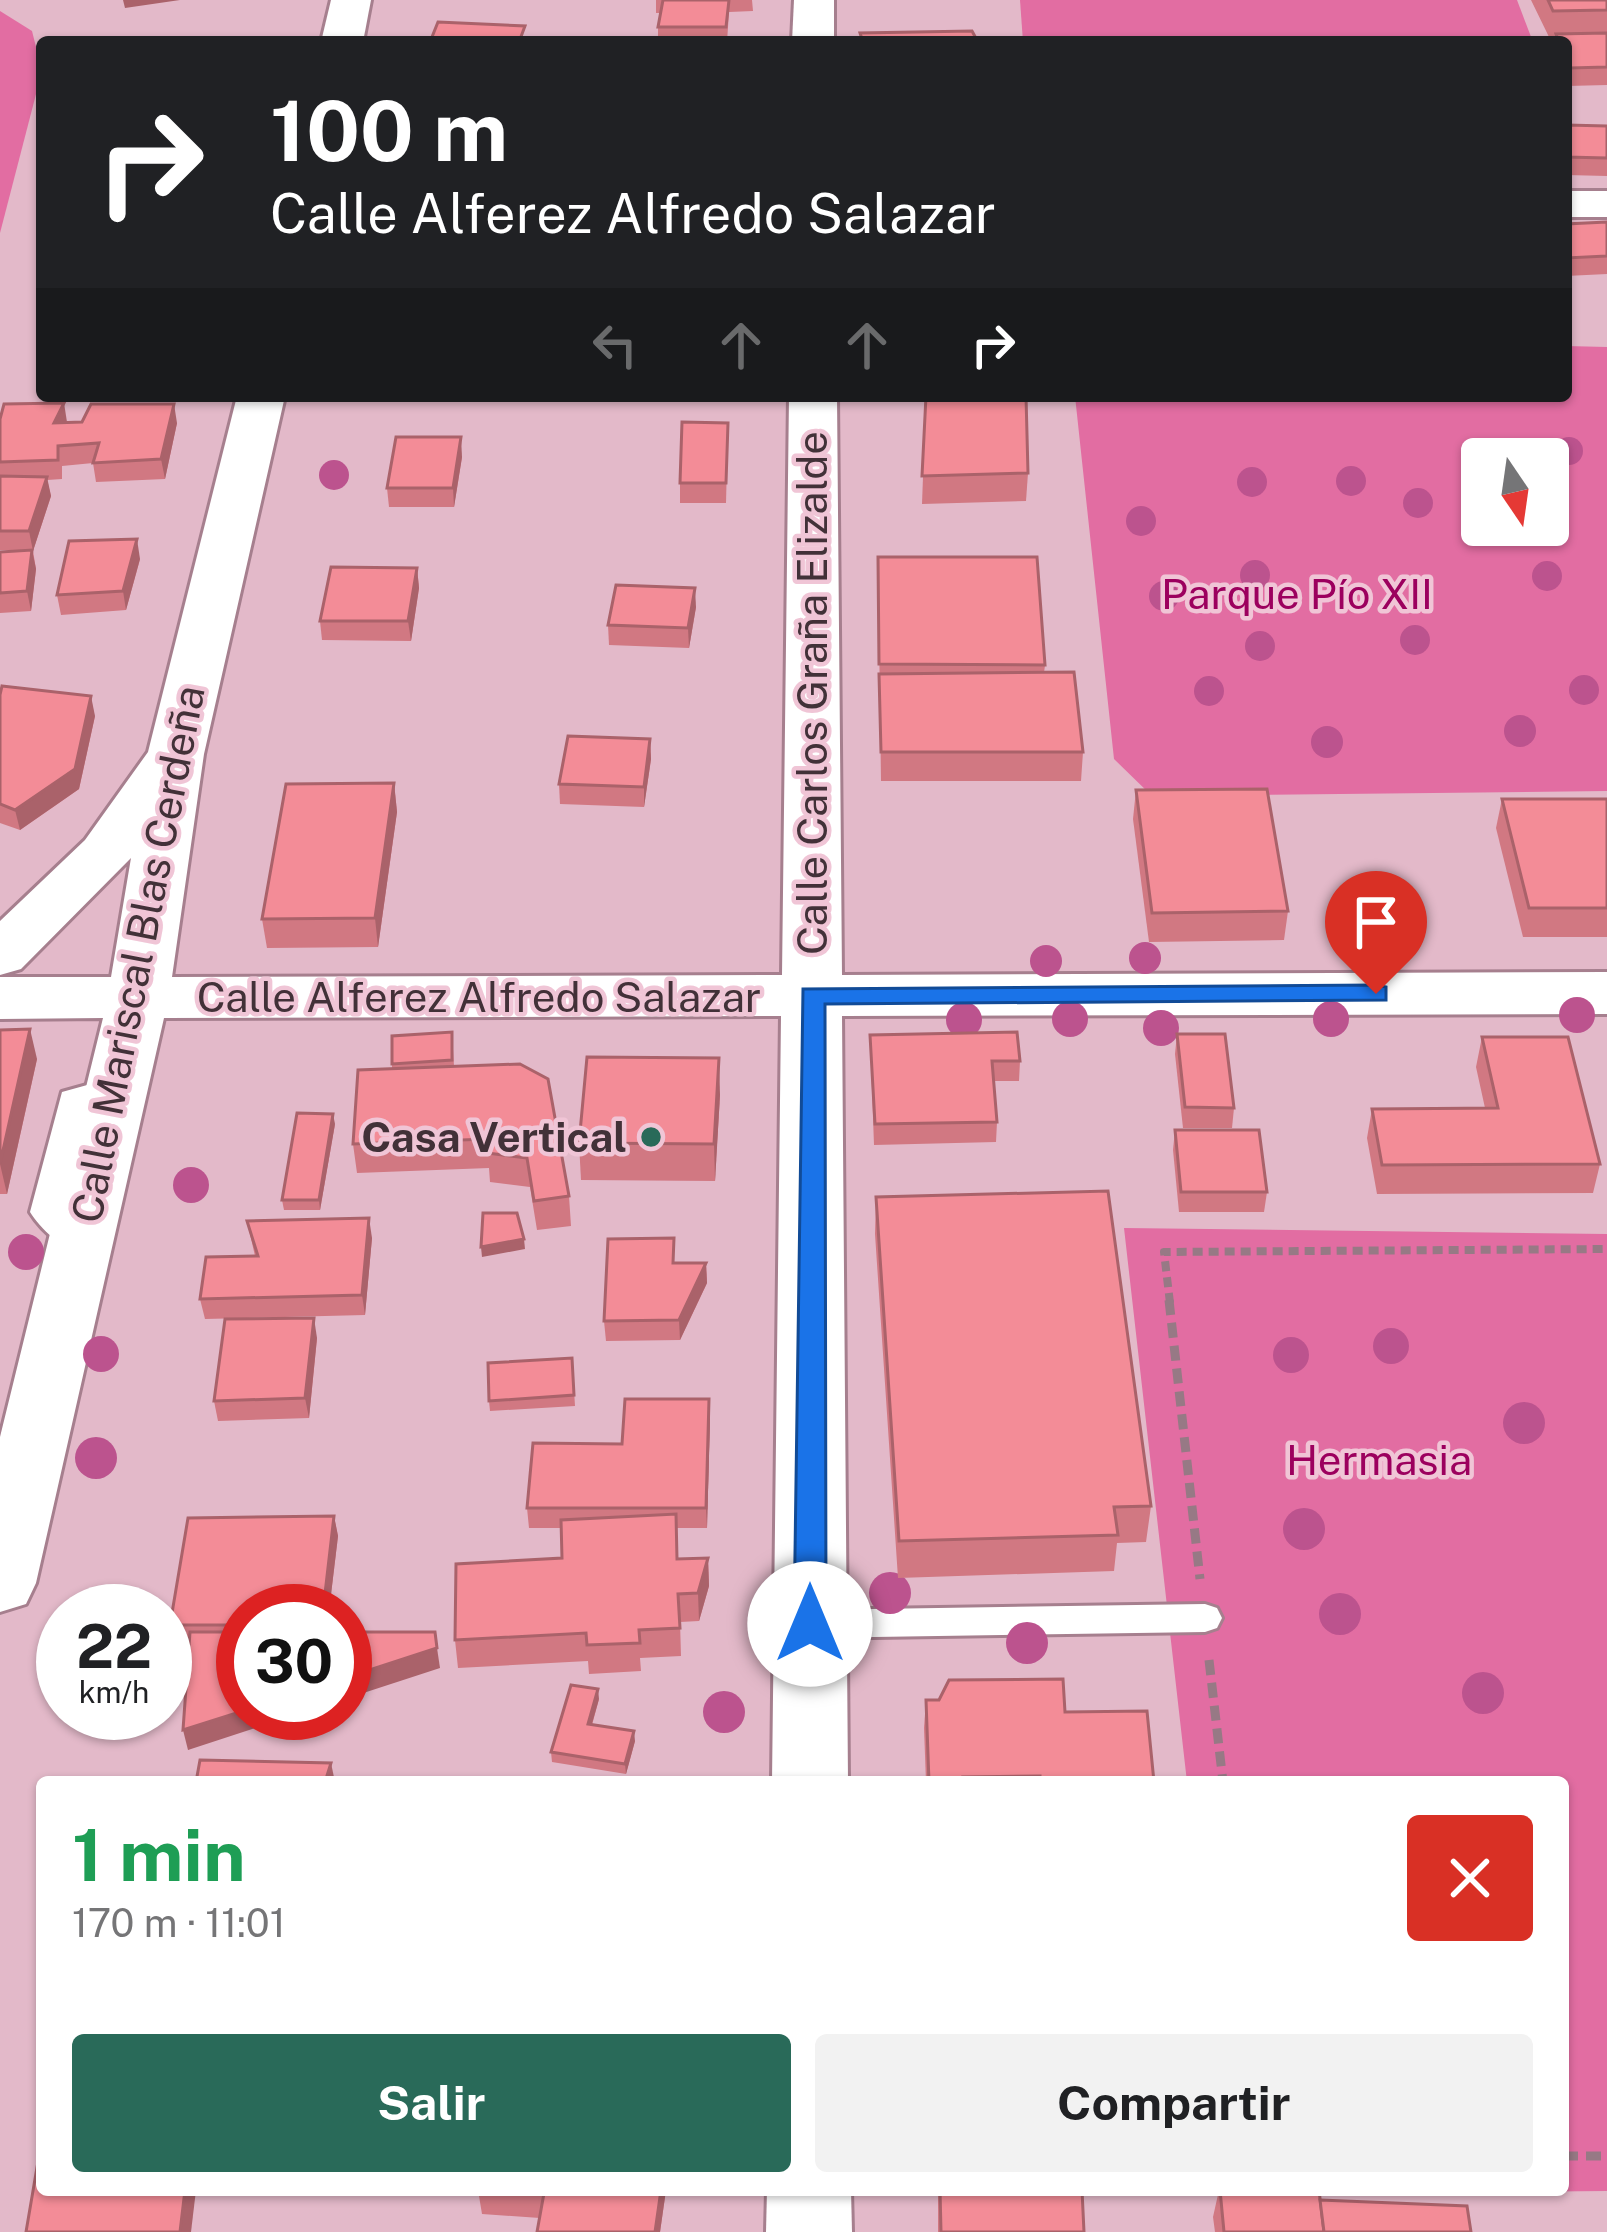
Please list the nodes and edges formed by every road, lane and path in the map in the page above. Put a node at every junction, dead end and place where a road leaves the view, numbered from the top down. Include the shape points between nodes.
1 (814, 0) edge
2 (813, 36) edge
3 (1572, 204) edge
4 (1607, 204) edge
5 (260, 402) edge
6 (813, 402) edge
7 (176, 754) junction
8 (0, 956) edge
9 (1607, 993) edge
10 (812, 995) junction
11 (0, 998) edge
12 (138, 1000) junction
13 (1607, 1249) edge
14 (0, 1583) edge
15 (1205, 1618) junction
16 (810, 1624) junction
17 (810, 1776) edge
18 (1222, 1776) edge
19 (1569, 2156) edge
20 (1607, 2156) edge
21 (809, 2196) edge
22 (809, 2232) edge

1 - 2 street
3 - 4 street
5 - 7 street, Calle Mariscal Blas Cerdeña
6 - 10 street, Calle Carlos Graña Elizalde
7 - 8 street via 105,854
7 - 12 street, Calle Mariscal Blas Cerdeña
9 - 10 street, Calle Alferez Alfredo Salazar
10 - 12 street, Calle Alferez Alfredo Salazar
10 - 16 street, Calle Carlos Graña Elizalde
11 - 12 street, Calle Alferez Alfredo Salazar
12 - 14 street, Calle Mariscal Blas Cerdeña
13 - 15 path via 1164,1252
15 - 16 lane
15 - 18 path
16 - 17 street, Calle Carlos Graña Elizalde
19 - 20 path
21 - 22 street

